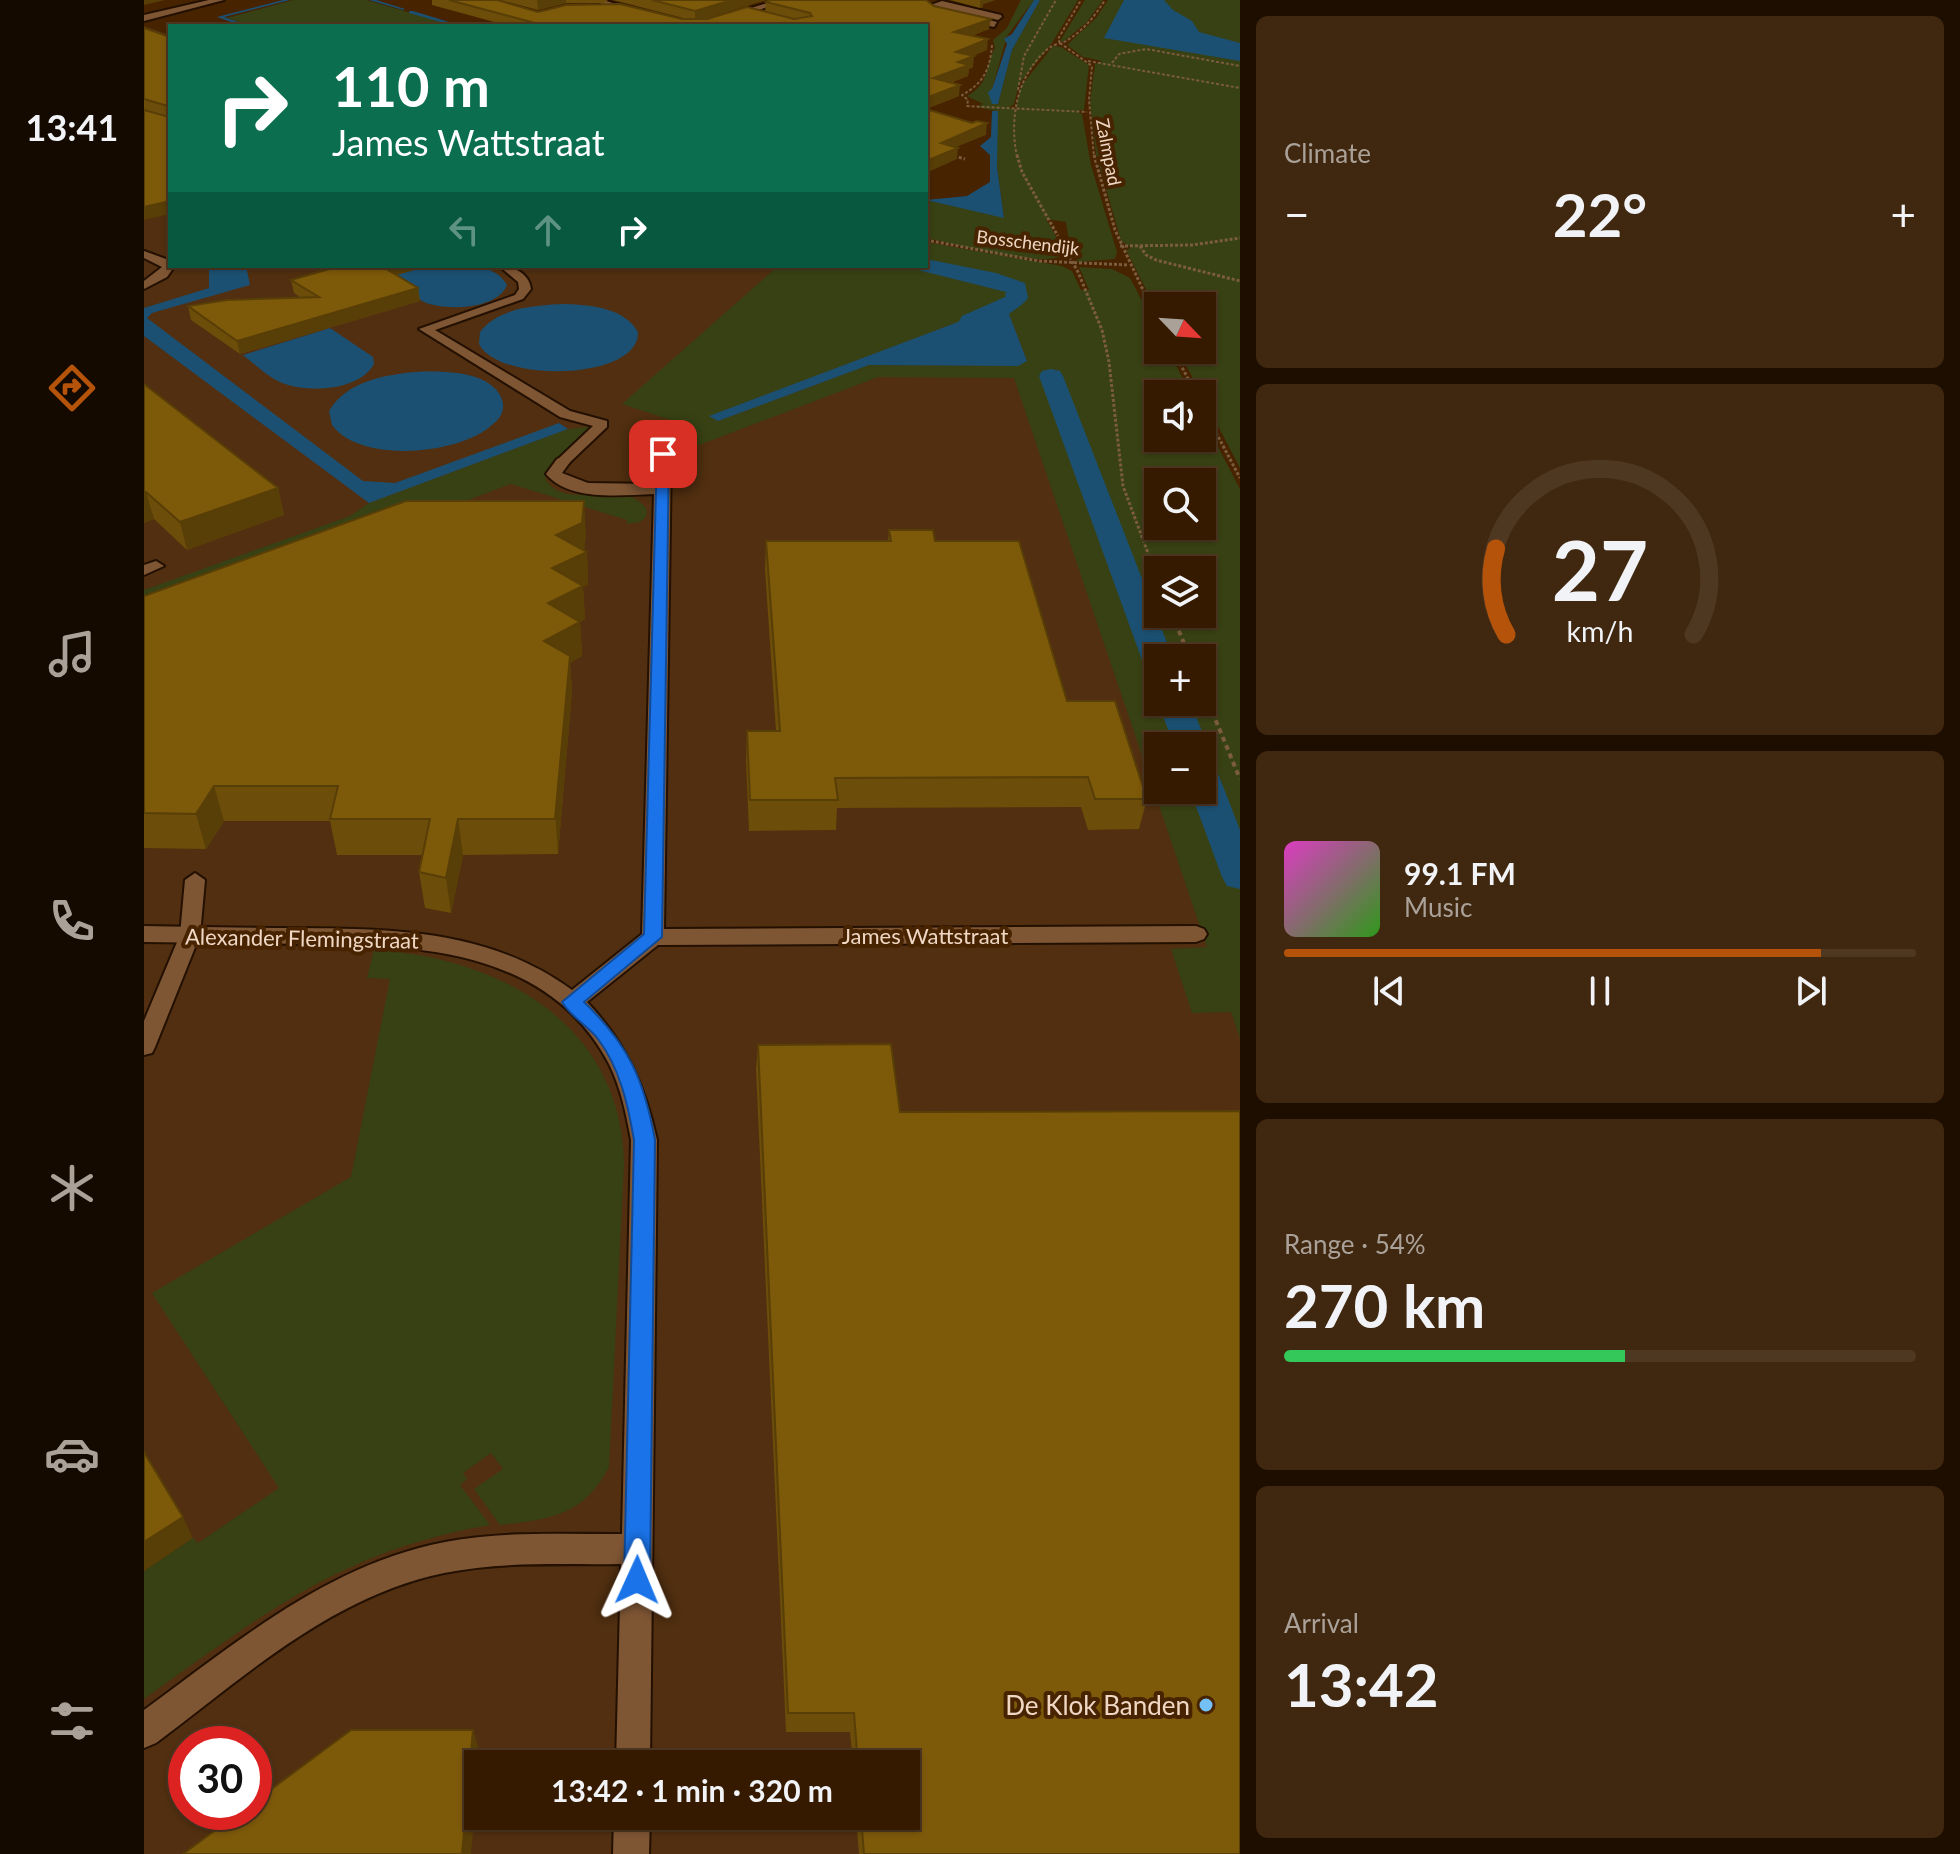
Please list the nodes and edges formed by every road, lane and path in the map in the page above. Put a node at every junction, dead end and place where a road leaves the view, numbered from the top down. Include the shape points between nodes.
1 (220, 0) edge
2 (592, 0) edge
3 (786, 0) edge
4 (1056, 0) edge
5 (1081, 0) edge
6 (1105, 0) edge
7 (929, 5) edge
8 (622, 8) junction
9 (580, 9) edge
10 (745, 11) junction
11 (148, 17) edge
12 (774, 18) edge
13 (721, 19) edge
14 (996, 20) dead end
15 (709, 22) edge
16 (687, 24) edge
17 (702, 24) edge
18 (991, 40) edge
19 (1060, 43) junction
20 (980, 47) edge
21 (994, 50) junction
22 (1087, 61) junction
23 (1112, 63) junction
24 (1240, 66) edge
25 (1240, 88) edge
26 (1018, 91) junction
27 (1015, 108) junction
28 (1087, 112) junction
29 (952, 155) edge
30 (965, 159) dead end
31 (1240, 238) edge
32 (928, 240) edge
33 (1120, 246) junction
34 (1140, 246) junction
35 (144, 254) edge
36 (1074, 264) junction
37 (1128, 265) junction
38 (508, 268) edge
39 (1240, 281) edge
40 (144, 286) edge
41 (1144, 295) edge
42 (1216, 433) edge
43 (663, 454) dead end
44 (562, 462) joint
45 (1240, 478) edge
46 (662, 489) junction
47 (1148, 556) edge
48 (1214, 716) edge
49 (1240, 779) edge
50 (195, 880) dead end
51 (144, 934) edge
52 (1196, 934) dead end
53 (190, 935) junction
54 (653, 937) junction
55 (572, 1002) junction
56 (144, 1047) edge
57 (637, 1549) junction
58 (144, 1731) edge
59 (633, 1750) edge
60 (632, 1830) edge
61 (631, 1854) edge

1 - 11 street
2 - 8 street
3 - 10 street
4 - 26 path via 1022,63
5 - 19 path
6 - 19 path via 1090,21
7 - 14 street
8 - 9 street
8 - 16 street
10 - 12 street
10 - 13 street
15 - 17 street
18 - 21 path
19 - 22 path
19 - 26 path via 1050,47
20 - 21 path
21 - 27 path via 990,70 962,95 967,106
22 - 23 path
22 - 28 path, Zalmpad via 1092,66
23 - 24 path via 1119,54 1146,49
23 - 25 path
26 - 27 path
27 - 28 path
27 - 36 path via 1019,165
28 - 33 path, Zalmpad via 1096,174
29 - 30 path
31 - 34 path
32 - 36 path, Bosschendijk
33 - 34 path
33 - 37 path, Zalmpad
34 - 39 path via 1156,260
35 - 40 lane via 168,267
36 - 37 path, Bosschendijk
36 - 47 path via 1107,353 1123,486
37 - 41 path, Zalmpad
38 - 44 lane via 524,281 519,297 425,329 565,414 602,424
42 - 45 path
43 - 46 street
44 - 46 street via 554,474 568,484
46 - 54 street
48 - 49 path
50 - 53 lane
51 - 53 street, Alexander Flemingstraat
52 - 54 street, James Wattstraat
53 - 55 street, Alexander Flemingstraat via 382,936 440,942 507,962
53 - 56 lane
54 - 55 street
55 - 57 street, Alexander Flemingstraat via 604,1033 623,1064 644,1140
57 - 58 street via 468,1554 371,1579 292,1624
57 - 59 street, Alexander Flemingstraat
60 - 61 street

